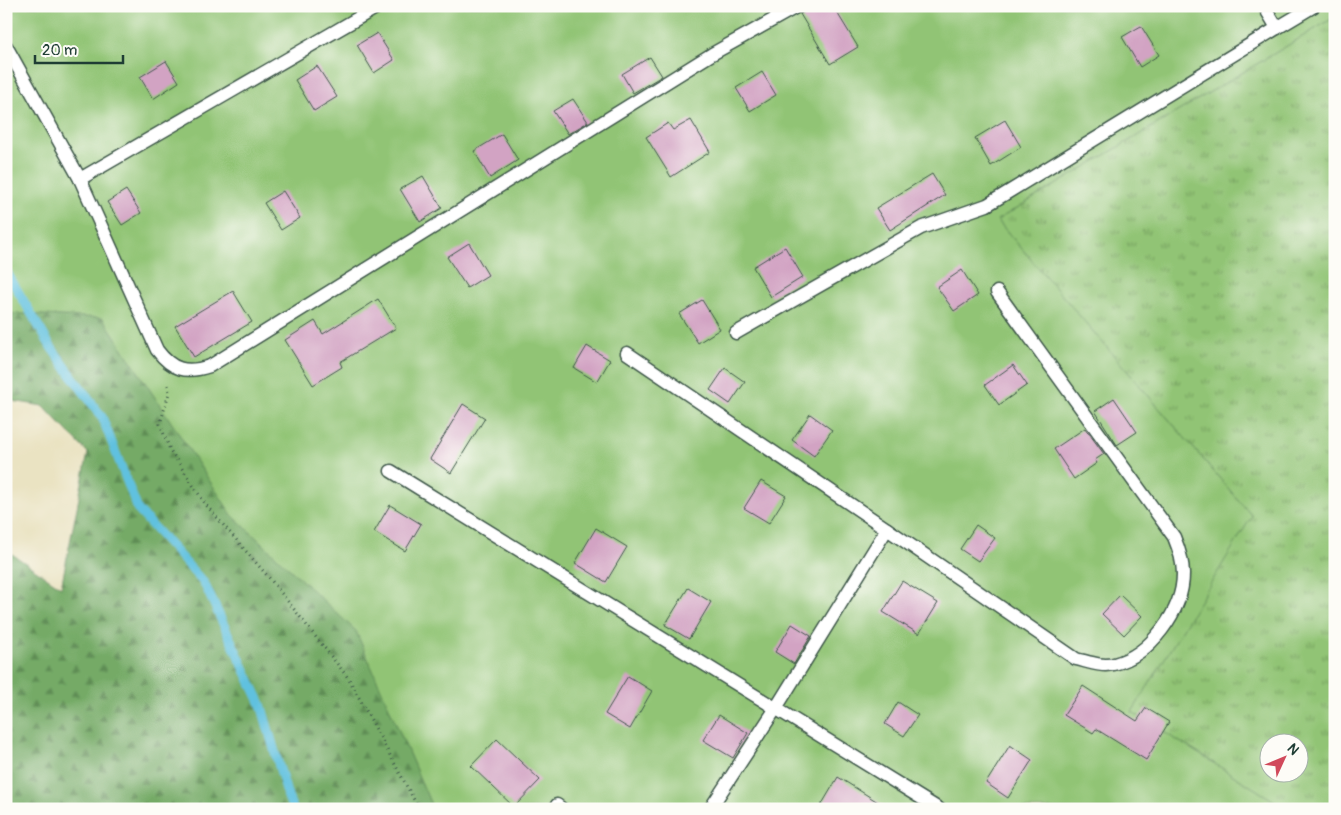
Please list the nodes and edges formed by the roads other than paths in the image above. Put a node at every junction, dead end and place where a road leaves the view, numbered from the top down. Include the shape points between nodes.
1 (379, 6) edge
2 (798, 6) edge
3 (1264, 6) edge
4 (1314, 6) edge
5 (1277, 28) junction
6 (6, 46) edge
7 (80, 179) junction
8 (997, 292) dead end
9 (736, 333) dead end
10 (627, 353) dead end
11 (391, 471) dead end
12 (886, 528) junction
13 (776, 708) junction
14 (710, 809) edge
15 (939, 809) edge

1 - 7 lane
2 - 7 lane via 712,54 210,366 196,371 180,369 166,362 156,350
3 - 5 lane
4 - 5 lane
5 - 9 lane via 987,205 921,228
6 - 7 lane
8 - 12 lane via 1174,536 1181,554 1180,596 1167,622 1150,644 1132,658 1097,665 1076,659
10 - 12 lane
11 - 13 lane
12 - 13 lane
13 - 14 lane
13 - 15 lane

